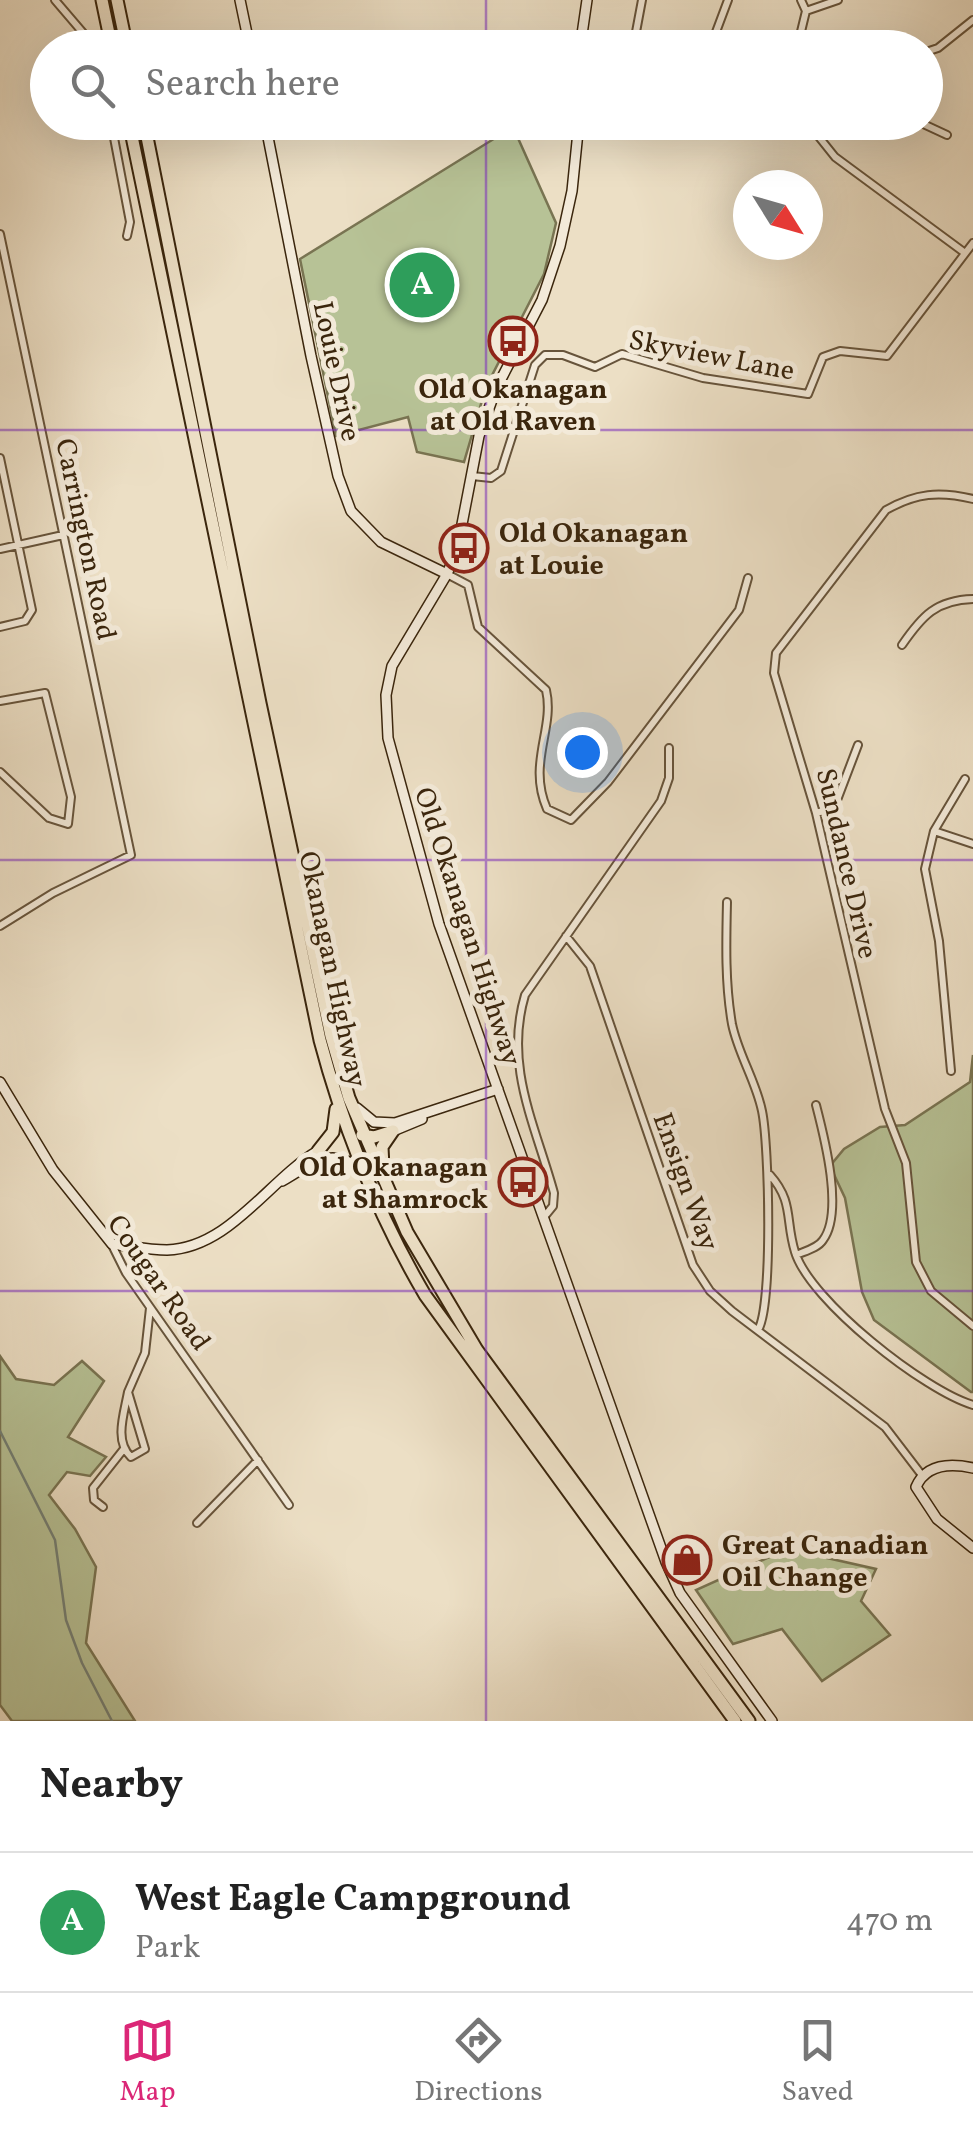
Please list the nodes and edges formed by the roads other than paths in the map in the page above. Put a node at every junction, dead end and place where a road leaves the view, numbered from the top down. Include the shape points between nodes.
1 (55, 0) edge
2 (240, 0) edge
3 (586, 0) edge
4 (642, 0) edge
5 (728, 0) edge
6 (801, 0) edge
7 (838, 0) edge
8 (109, 2) edge
9 (806, 11) junction
10 (973, 20) edge
11 (81, 30) edge
12 (113, 30) edge
13 (120, 30) edge
14 (246, 30) edge
15 (582, 30) edge
16 (636, 30) edge
17 (717, 30) edge
18 (801, 30) edge
19 (943, 44) edge
20 (943, 134) edge
21 (947, 136) dead end
22 (114, 140) edge
23 (141, 140) edge
24 (145, 140) edge
25 (269, 140) edge
26 (578, 140) edge
27 (822, 140) edge
28 (0, 234) edge
29 (127, 236) dead end
30 (973, 243) edge
31 (965, 253) junction
32 (0, 458) edge
33 (1, 472) edge
34 (471, 476) junction
35 (973, 498) edge
36 (64, 535) junction
37 (18, 545) junction
38 (0, 549) edge
39 (447, 574) junction
40 (748, 578) dead end
41 (973, 599) edge
42 (0, 627) edge
43 (902, 645) dead end
44 (0, 701) edge
45 (858, 745) dead end
46 (670, 748) dead end
47 (0, 772) edge
48 (965, 778) dead end
49 (816, 813) junction
50 (934, 830) junction
51 (973, 844) edge
52 (727, 902) dead end
53 (0, 926) edge
54 (566, 936) junction
55 (951, 1071) dead end
56 (330, 1080) junction
57 (0, 1082) edge
58 (498, 1089) junction
59 (349, 1098) junction
60 (816, 1105) dead end
61 (439, 1110) junction
62 (393, 1132) junction
63 (364, 1136) junction
64 (350, 1140) junction
65 (318, 1150) junction
66 (364, 1173) junction
67 (769, 1174) junction
68 (276, 1184) junction
69 (386, 1186) junction
70 (543, 1218) junction
71 (112, 1244) junction
72 (796, 1254) junction
73 (150, 1307) junction
74 (973, 1326) edge
75 (758, 1330) junction
76 (128, 1392) junction
77 (973, 1405) edge
78 (123, 1450) junction
79 (258, 1460) junction
80 (973, 1468) edge
81 (921, 1474) junction
82 (289, 1505) dead end
83 (103, 1507) dead end
84 (197, 1523) dead end
85 (973, 1548) edge
86 (735, 1721) edge
87 (749, 1721) edge
88 (772, 1721) edge

1 - 11 street
2 - 14 street
3 - 15 street
4 - 16 street
5 - 17 street
6 - 9 street
7 - 9 street
8 - 12 highway
8 - 13 highway
9 - 18 street
10 - 19 street
20 - 21 street
22 - 29 street
23 - 56 highway, Okanagan Highway
24 - 59 highway, Okanagan Highway via 260,704
25 - 39 street, Louie Drive via 314,373 350,511 380,542
26 - 34 street, Old Okanagan Highway via 560,246 542,300 496,389
27 - 31 street
28 - 36 street, Carrington Road
30 - 31 street
31 - 34 street, Skyview Lane via 887,356 840,351 823,357 808,394 703,378 622,354 595,367 545,356 535,365 501,472
32 - 33 street
33 - 37 street
34 - 39 street, Old Okanagan Highway
35 - 49 street, Sundance Drive via 912,495 886,510 776,653 774,673
36 - 37 street
36 - 53 street, Carrington Road via 131,855
37 - 38 street
37 - 42 street via 32,610 25,621
39 - 40 street via 468,585 478,627 546,690 538,752 541,795 547,809 571,820 608,782 738,610
39 - 58 street, Old Okanagan Highway via 392,666 388,738 440,924
41 - 43 street via 948,600 922,616
44 - 47 street via 45,693 71,797 68,824 49,818
45 - 49 street via 834,808
46 - 54 street via 661,802
48 - 50 street
49 - 74 street, Sundance Drive via 880,1091 906,1164 916,1262 932,1291
50 - 51 street
50 - 55 street via 925,869
52 - 67 street via 732,1027 761,1107
54 - 70 street via 526,995 515,1028 515,1057 554,1193
54 - 75 street, Ensign Way via 590,966 693,1266 710,1291
56 - 63 highway
56 - 64 highway, Okanagan Highway
56 - 65 highway via 336,1125
57 - 71 street, Cougar Road via 53,1170
58 - 61 street
58 - 70 street, Old Okanagan Highway
59 - 61 street via 382,1124
59 - 63 highway, Okanagan Highway
60 - 72 street via 830,1167 828,1230 820,1244
61 - 62 street
62 - 63 highway
62 - 69 highway via 382,1147
63 - 69 highway, Okanagan Highway
64 - 65 highway
64 - 66 highway, Okanagan Highway
64 - 69 highway
65 - 68 street
66 - 68 street via 343,1158 327,1157
66 - 86 highway, Okanagan Highway via 425,1296
67 - 72 street via 786,1193
67 - 75 street via 768,1304
68 - 71 street via 192,1245 168,1250
69 - 87 highway, Okanagan Highway via 477,1350
70 - 88 street, Old Okanagan Highway via 680,1594
71 - 73 street, Cougar Road
72 - 77 street via 844,1316 939,1389
73 - 76 street via 145,1354
73 - 79 street, Cougar Road
75 - 81 street, Ensign Way via 884,1427
76 - 78 street
76 - 78 street via 145,1449 131,1458
78 - 83 street via 92,1488
79 - 82 street, Cougar Road
79 - 84 street
80 - 81 street
81 - 85 street via 916,1487 923,1500

